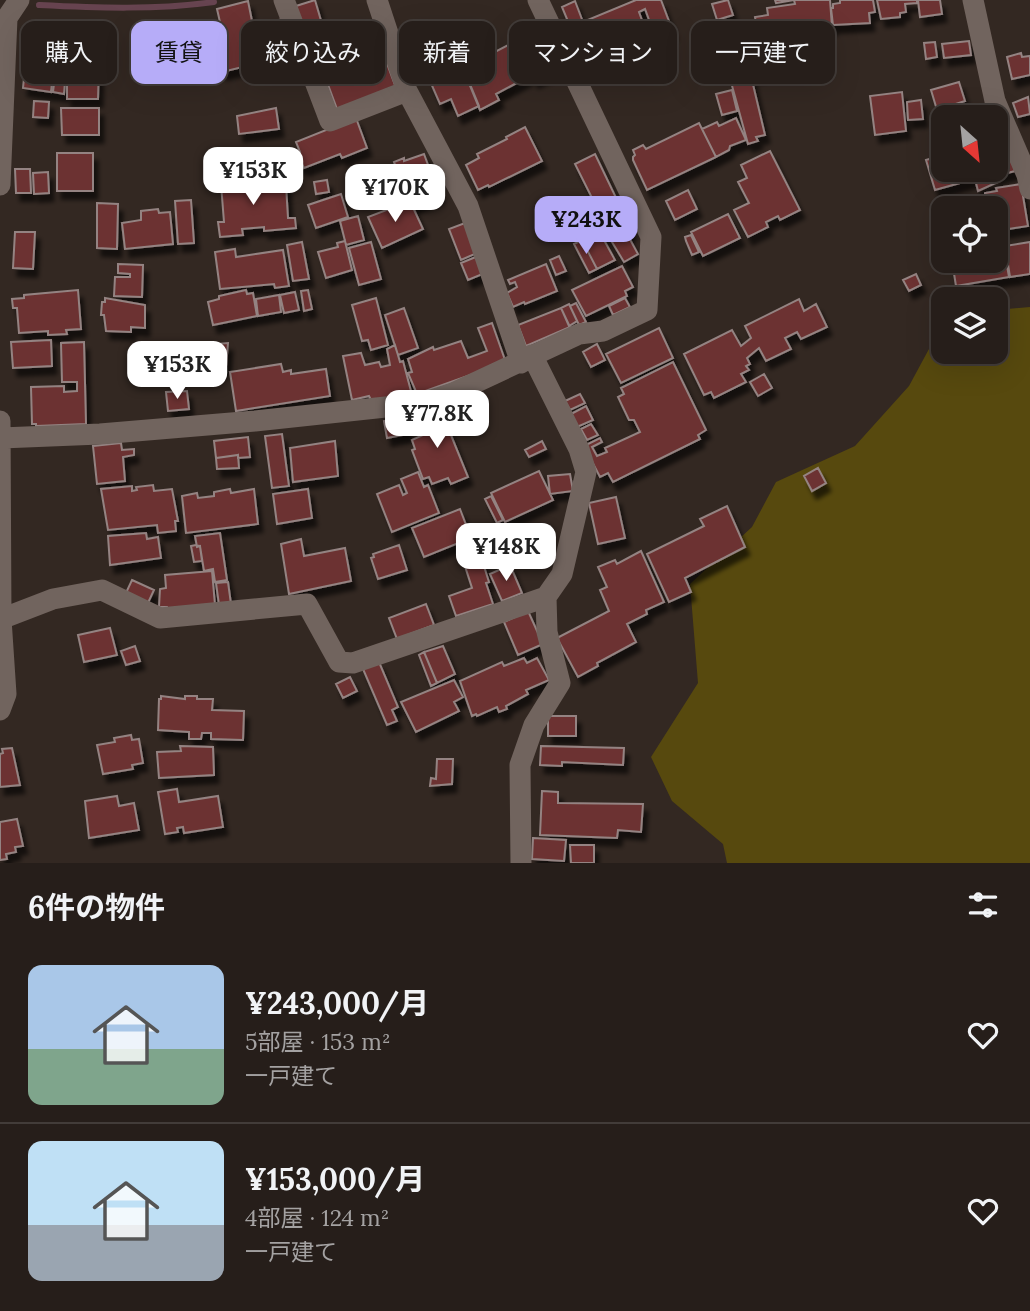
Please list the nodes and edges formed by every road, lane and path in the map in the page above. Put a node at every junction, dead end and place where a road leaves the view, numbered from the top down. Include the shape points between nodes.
1 (19, 0) edge
2 (284, 0) edge
3 (377, 0) edge
4 (538, 0) edge
5 (973, 0) edge
6 (407, 91) junction
7 (0, 184) edge
8 (1030, 188) edge
9 (526, 359) junction
10 (1, 429) edge
11 (546, 597) junction
12 (1, 619) edge
13 (0, 710) edge
14 (521, 863) edge

1 - 7 street via 8,18
2 - 6 street via 330,121
3 - 6 street
4 - 9 street via 651,237 647,310
5 - 8 street via 995,101
6 - 9 street via 468,206
9 - 10 street via 423,402 100,434
9 - 11 street via 579,449 586,472 562,574
10 - 12 street
11 - 12 street via 353,663 339,662 307,604 160,618 102,590 52,599
11 - 14 street via 547,632 560,683 534,725 520,765
12 - 13 street via 6,694

